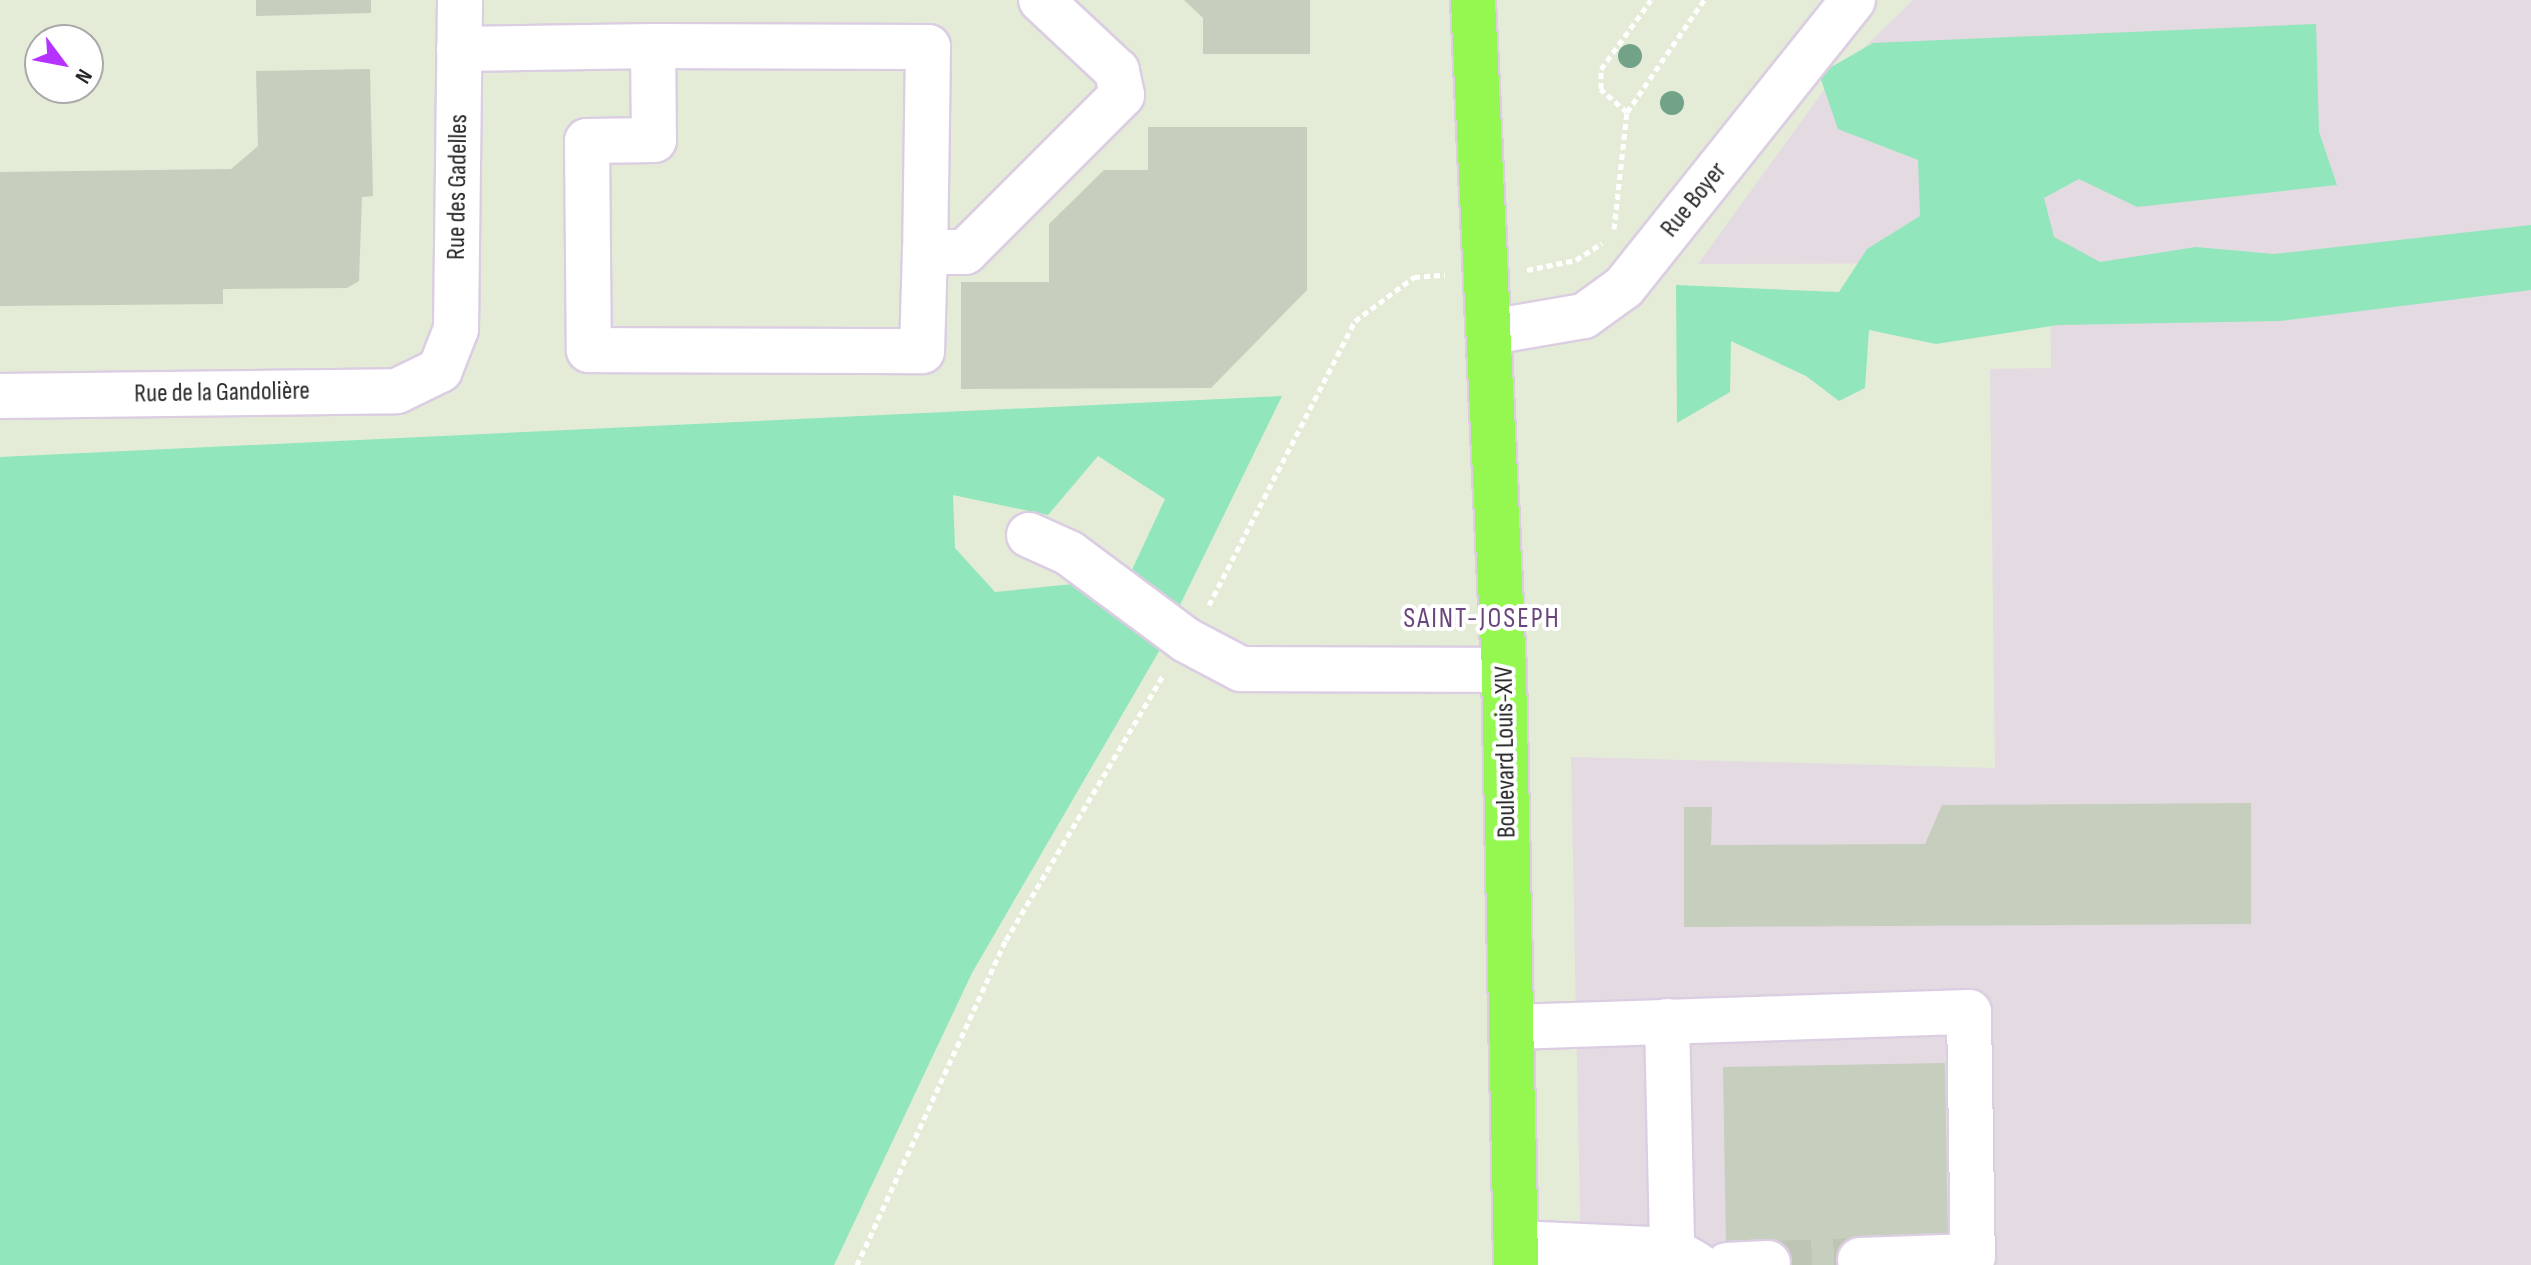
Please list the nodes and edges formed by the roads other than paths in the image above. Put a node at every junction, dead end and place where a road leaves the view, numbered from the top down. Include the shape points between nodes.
1 (460, 0) edge
2 (1041, 0) edge
3 (1473, 0) edge
4 (1853, 0) edge
5 (653, 46) junction
6 (459, 49) junction
7 (925, 252) junction
8 (1491, 332) junction
9 (440, 370) joint
10 (0, 396) edge
11 (1029, 535) dead end
12 (1504, 670) junction
13 (1667, 1021) junction
14 (1512, 1027) junction
15 (1516, 1254) edge
16 (1685, 1257) edge
17 (1860, 1260) dead end

1 - 6 street, Rue des Gadelles
2 - 7 street via 1117,71 1122,95 965,252
3 - 8 main road, Boulevard Louis-XIV
4 - 8 street, Rue Boyer via 1624,287 1584,316
5 - 6 street
5 - 7 street via 928,47
5 - 7 street via 654,140 587,141 589,350 922,351
6 - 9 street, Rue des Gadelles via 456,329
8 - 12 main road, Boulevard Louis-XIV
9 - 10 street, Rue de la Gandolière via 397,391
11 - 12 street via 1069,553 1186,640 1241,669
12 - 14 main road, Boulevard Louis-XIV
13 - 14 street
13 - 16 street
13 - 17 street via 1969,1012 1973,1256
14 - 15 main road, Boulevard Louis-XIV
15 - 16 street

